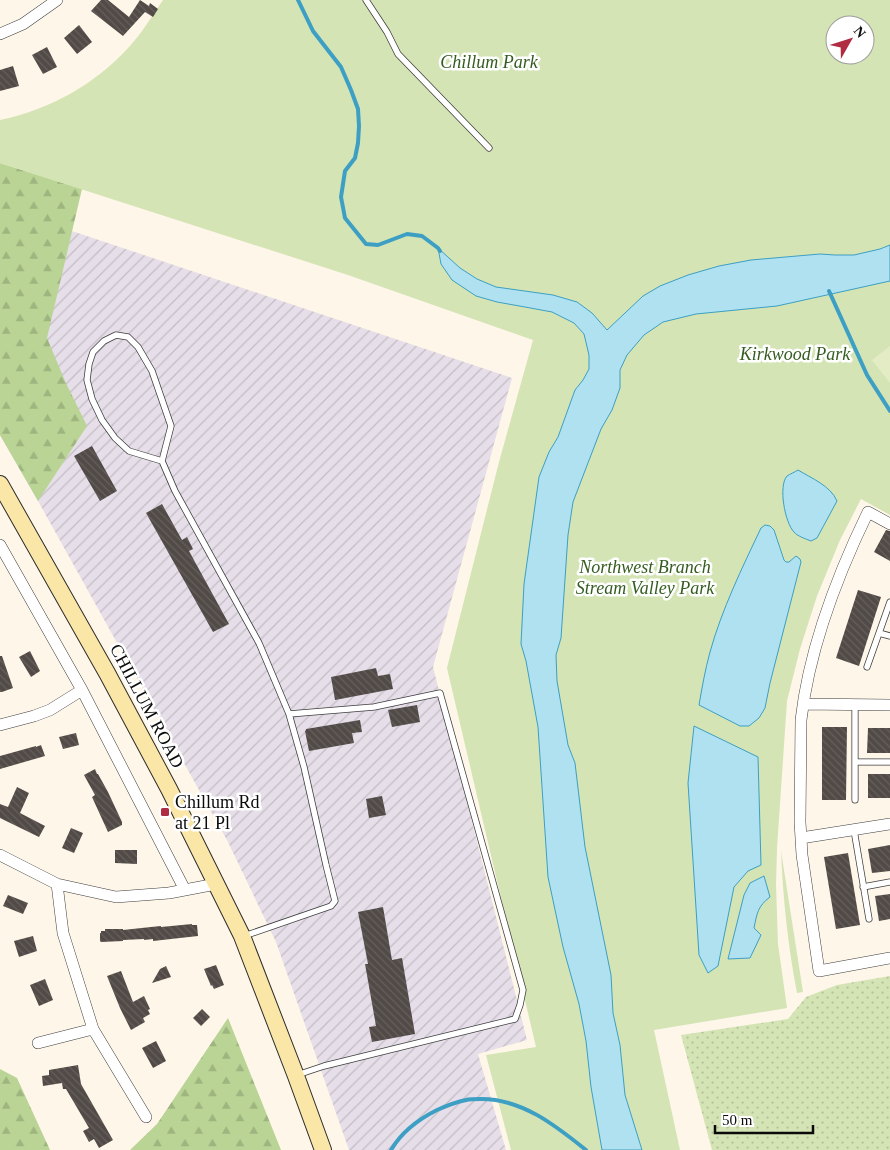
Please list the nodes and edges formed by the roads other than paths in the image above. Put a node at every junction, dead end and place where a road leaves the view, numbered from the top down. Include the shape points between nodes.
1 (57, 0) edge
2 (366, 0) edge
3 (0, 34) edge
4 (489, 148) dead end
5 (162, 461) junction
6 (0, 484) edge
7 (890, 524) edge
8 (0, 545) edge
9 (890, 602) edge
10 (879, 633) junction
11 (890, 636) edge
12 (868, 667) dead end
13 (82, 690) junction
14 (803, 704) junction
15 (855, 705) junction
16 (890, 705) edge
17 (289, 714) junction
18 (0, 724) edge
19 (856, 762) junction
20 (890, 762) edge
21 (855, 800) dead end
22 (890, 824) edge
23 (854, 830) junction
24 (801, 838) junction
25 (0, 855) edge
26 (890, 882) edge
27 (57, 884) junction
28 (216, 884) junction
29 (864, 886) junction
30 (185, 890) junction
31 (868, 920) dead end
32 (242, 936) junction
33 (890, 958) edge
34 (92, 1029) junction
35 (38, 1043) dead end
36 (296, 1076) junction
37 (146, 1117) dead end
38 (323, 1150) edge

1 - 3 street via 22,24
2 - 4 lane via 398,54
5 - 5 lane via 129,451 102,420 92,399 87,380 93,352 116,335 128,337 138,346 152,372 170,426
5 - 17 lane via 259,643
6 - 28 main road, CHILLUM ROAD via 169,788
7 - 14 street via 868,512 839,576 810,668
8 - 13 street
9 - 10 lane
10 - 11 lane
10 - 12 lane
13 - 18 street via 50,710
13 - 30 street
14 - 15 street
14 - 24 street
15 - 16 street
15 - 19 lane
17 - 32 lane via 335,901 331,906
17 - 36 lane via 374,707 440,693 522,990 515,1019 324,1066
19 - 20 lane
19 - 21 lane
22 - 23 street
23 - 24 street
23 - 29 lane
24 - 33 street via 820,971
25 - 27 street
26 - 29 lane
27 - 30 street via 116,897
27 - 34 street via 63,934
28 - 30 street
28 - 32 main road, CHILLUM ROAD
29 - 31 lane
32 - 36 main road, CHILLUM ROAD
34 - 35 street
34 - 37 street
36 - 38 main road, CHILLUM ROAD

